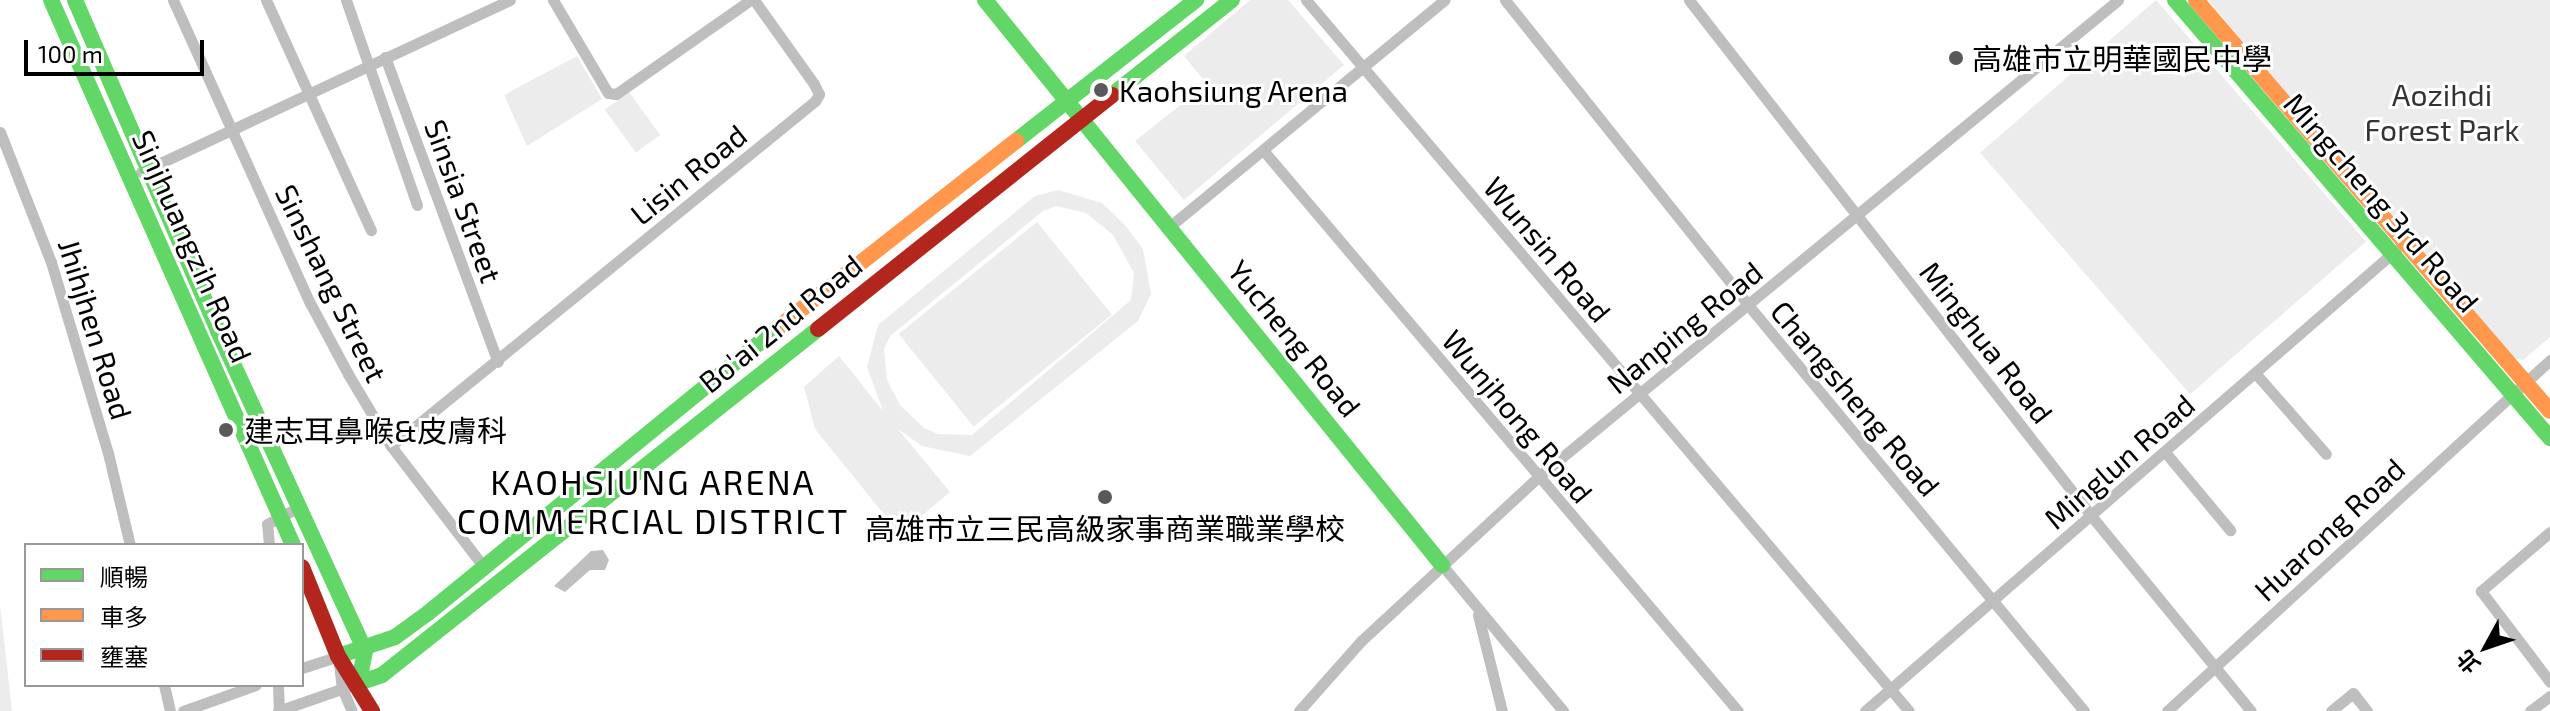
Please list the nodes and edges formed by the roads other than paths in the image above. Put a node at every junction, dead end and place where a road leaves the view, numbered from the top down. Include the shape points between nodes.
1 (51, 0) edge
2 (75, 0) edge
3 (173, 0) edge
4 (266, 0) edge
5 (346, 0) edge
6 (510, 0) edge
7 (553, 0) edge
8 (752, 0) edge
9 (985, 0) edge
10 (1196, 0) edge
11 (1232, 0) edge
12 (1306, 0) edge
13 (1444, 0) edge
14 (1505, 0) edge
15 (1689, 0) edge
16 (2118, 0) edge
17 (2175, 0) edge
18 (2196, 0) edge
19 (2204, 23) junction
20 (385, 57) junction
21 (367, 65) junction
22 (1362, 67) junction
23 (309, 94) junction
24 (1068, 101) junction
25 (1080, 117) junction
26 (232, 130) junction
27 (0, 132) edge
28 (1263, 150) junction
29 (150, 168) junction
30 (133, 175) junction
31 (417, 205) dead end
32 (1858, 216) junction
33 (1169, 227) junction
34 (371, 230) dead end
35 (2396, 250) junction
36 (1749, 306) junction
37 (2550, 360) edge
38 (498, 362) junction
39 (2256, 374) junction
40 (2517, 389) junction
41 (1641, 394) junction
42 (2550, 411) edge
43 (2550, 438) edge
44 (391, 446) junction
45 (2165, 452) junction
46 (2326, 454) dead end
47 (1538, 477) junction
48 (297, 508) junction
49 (281, 516) junction
50 (2093, 518) junction
51 (2230, 530) dead end
52 (2550, 532) edge
53 (129, 543) edge
54 (269, 543) edge
55 (292, 543) edge
56 (1442, 565) junction
57 (483, 566) junction
58 (304, 572) edge
59 (1995, 603) junction
60 (1475, 605) junction
61 (365, 651) junction
62 (338, 656) junction
63 (304, 667) edge
64 (2216, 667) junction
65 (2550, 682) edge
66 (359, 683) junction
67 (164, 687) edge
68 (250, 687) edge
69 (278, 687) edge
70 (342, 688) junction
71 (1891, 690) junction
72 (2550, 696) edge
73 (170, 711) edge
74 (183, 711) edge
75 (279, 711) edge
76 (352, 711) edge
77 (372, 711) edge
78 (1299, 711) edge
79 (1502, 711) edge
80 (1563, 711) edge
81 (1738, 711) edge
82 (1865, 711) edge
83 (1909, 711) edge
84 (2084, 711) edge
85 (2167, 711) edge
86 (2251, 711) edge
87 (2331, 711) edge
88 (2367, 711) edge
89 (2530, 711) edge

1 - 30 street, Sinjhuangzih Road
2 - 29 street, Sinjhuangzih Road
3 - 26 street, Sinshang Street
4 - 23 street
5 - 21 street, Sinsia Street
6 - 20 street
7 - 8 street via 608,93 616,94
8 - 38 street, Lisin Road via 814,84 819,94 815,101
9 - 24 street, Yucheng Road
10 - 24 street, Bo'ai 2nd Road
11 - 25 street, Bo'ai 2nd Road
12 - 22 street, Wunsin Road
13 - 22 street
14 - 36 street, Changsheng Road
15 - 32 street, Minghua Road
16 - 32 street, Nanping Road
17 - 19 street, Mingcheng 3rd Road
18 - 19 street, Mingcheng 3rd Road
19 - 35 street, Mingcheng 3rd Road
20 - 21 street
20 - 38 street, Sinsia Street
21 - 23 street
21 - 31 street, Sinsia Street
22 - 28 street
22 - 41 street, Wunsin Road
23 - 26 street
23 - 34 street
24 - 25 street, Yucheng Road
24 - 57 street, Bo'ai 2nd Road
25 - 33 street, Yucheng Road
25 - 66 street, Bo'ai 2nd Road via 400,661
26 - 29 street
26 - 44 street, Sinshang Street via 310,303
27 - 53 street, Jhihjhen Road via 38,222
28 - 33 street
28 - 47 street, Wunjhong Road
29 - 30 street
29 - 48 street, Sinjhuangzih Road
30 - 49 street, Sinjhuangzih Road
32 - 36 street, Nanping Road
32 - 50 street, Minghua Road
33 - 56 street, Yucheng Road
35 - 39 street, Minglun Road
35 - 40 street, Mingcheng 3rd Road
36 - 41 street, Nanping Road
36 - 59 street, Changsheng Road
37 - 40 street, Huarong Road
38 - 44 street
39 - 45 street, Minglun Road
39 - 46 street
40 - 42 street, Mingcheng 3rd Road
40 - 43 street, Mingcheng 3rd Road
40 - 64 street, Huarong Road
41 - 47 street, Nanping Road
41 - 71 street, Wunsin Road
44 - 57 street, Sinshang Street
45 - 50 street, Minglun Road
45 - 51 street
47 - 56 street, Nanping Road
47 - 81 street, Wunjhong Road
48 - 49 street
48 - 61 street, Sinjhuangzih Road
49 - 54 street via 267,524
49 - 55 street, Sinjhuangzih Road
50 - 59 street, Minglun Road
50 - 64 street, Minghua Road
52 - 65 street via 2481,591
56 - 60 street, Yucheng Road
56 - 78 street, Nanping Road via 1361,641
57 - 61 street, Bo'ai 2nd Road via 395,637
58 - 62 street
59 - 71 street, Minglun Road
59 - 84 street, Changsheng Road
60 - 79 street
60 - 80 street, Yucheng Road
61 - 62 street, Bo'ai 2nd Road
61 - 66 street
62 - 63 street
62 - 66 street
62 - 70 street
64 - 85 street, Huarong Road
64 - 86 street, Minghua Road
66 - 70 street
66 - 77 street
67 - 73 street
68 - 74 street
69 - 75 street
70 - 75 street
70 - 76 street
71 - 82 street, Minglun Road
71 - 83 street, Wunsin Road
72 - 89 street
87 - 88 street via 2353,693

